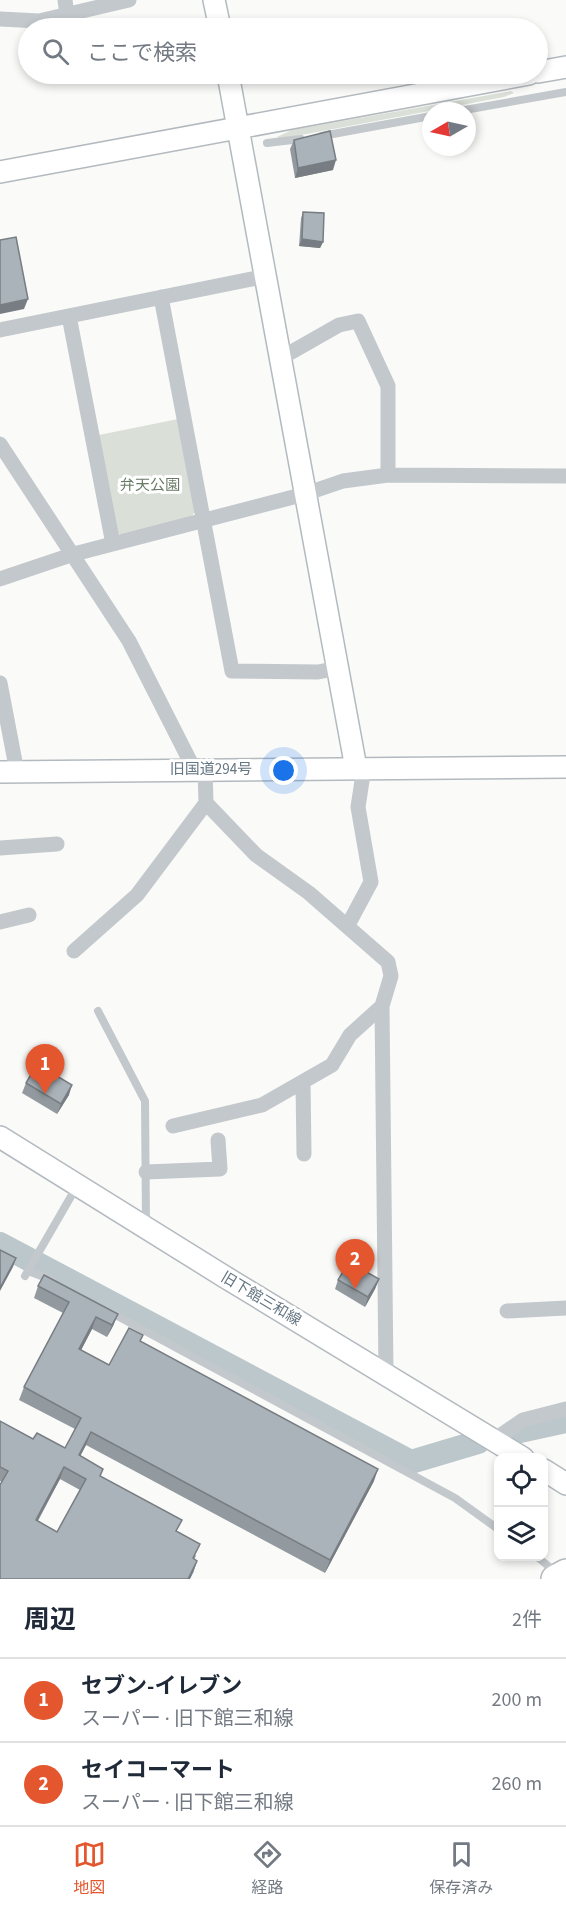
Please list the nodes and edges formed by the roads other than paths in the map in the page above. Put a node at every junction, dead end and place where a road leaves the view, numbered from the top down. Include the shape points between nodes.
1 (129, 0) edge
2 (214, 0) edge
3 (66, 8) edge
4 (45, 18) edge
5 (218, 18) edge
6 (0, 19) edge
7 (18, 20) edge
8 (566, 67) edge
9 (548, 70) edge
10 (230, 84) edge
11 (474, 84) edge
12 (566, 92) edge
13 (476, 108) edge
14 (422, 118) edge
15 (239, 127) junction
16 (267, 143) dead end
17 (0, 172) edge
18 (266, 276) junction
19 (161, 297) junction
20 (69, 316) junction
21 (0, 330) edge
22 (281, 358) junction
23 (0, 444) edge
24 (388, 475) junction
25 (566, 476) edge
26 (305, 494) junction
27 (203, 520) junction
28 (113, 544) junction
29 (74, 554) junction
30 (0, 579) edge
31 (338, 668) junction
32 (0, 683) edge
33 (566, 767) edge
34 (360, 768) junction
35 (199, 769) junction
36 (9, 772) edge
37 (206, 803) junction
38 (57, 844) dead end
39 (0, 848) edge
40 (29, 915) dead end
41 (0, 922) edge
42 (348, 925) junction
43 (75, 951) dead end
44 (382, 1006) junction
45 (98, 1011) dead end
46 (303, 1082) junction
47 (173, 1126) dead end
48 (0, 1137) edge
49 (218, 1140) dead end
50 (304, 1154) dead end
51 (146, 1172) junction
52 (78, 1185) junction
53 (146, 1228) junction
54 (59, 1284) edge
55 (101, 1307) edge
56 (566, 1308) edge
57 (507, 1311) dead end
58 (386, 1374) junction
59 (566, 1408) edge
60 (494, 1440) junction
61 (515, 1453) edge
62 (548, 1473) edge
63 (566, 1484) edge
64 (494, 1526) edge
65 (541, 1561) edge
66 (560, 1576) edge

1 - 3 street
2 - 5 street
3 - 4 street
6 - 7 street
8 - 9 street
10 - 15 street
11 - 15 street
12 - 13 lane
14 - 16 lane
15 - 17 street
15 - 18 street
18 - 19 street
18 - 22 street
19 - 20 street
19 - 27 street
20 - 21 street
20 - 28 street
22 - 24 street via 339,325 358,321 388,386
22 - 26 street
23 - 29 street
24 - 25 street
24 - 26 street via 343,481
26 - 27 street
26 - 31 street
27 - 28 street
27 - 31 street via 232,671 318,672
28 - 29 street
29 - 30 street
29 - 35 street via 129,641
31 - 34 street
32 - 36 street
33 - 34 street, 旧国道294号
34 - 35 street, 旧国道294号
34 - 42 street via 358,807 371,882
35 - 36 street, 旧国道294号
35 - 37 street
37 - 42 street via 256,855
37 - 43 street via 137,895
38 - 39 street
40 - 41 street
42 - 44 street via 388,963 392,976
44 - 46 street via 350,1035 332,1065
44 - 58 street
45 - 51 lane via 145,1101
46 - 47 street via 262,1105
46 - 50 street
48 - 52 street, 旧下館三和線
49 - 51 street via 220,1169
51 - 53 lane
52 - 53 street, 旧下館三和線
52 - 54 lane via 30,1268
53 - 58 street, 旧下館三和線
55 - 64 lane via 455,1498
56 - 57 street
58 - 60 street, 旧下館三和線
59 - 60 street via 523,1420
60 - 61 street, 旧下館三和線
62 - 63 street
65 - 66 lane

